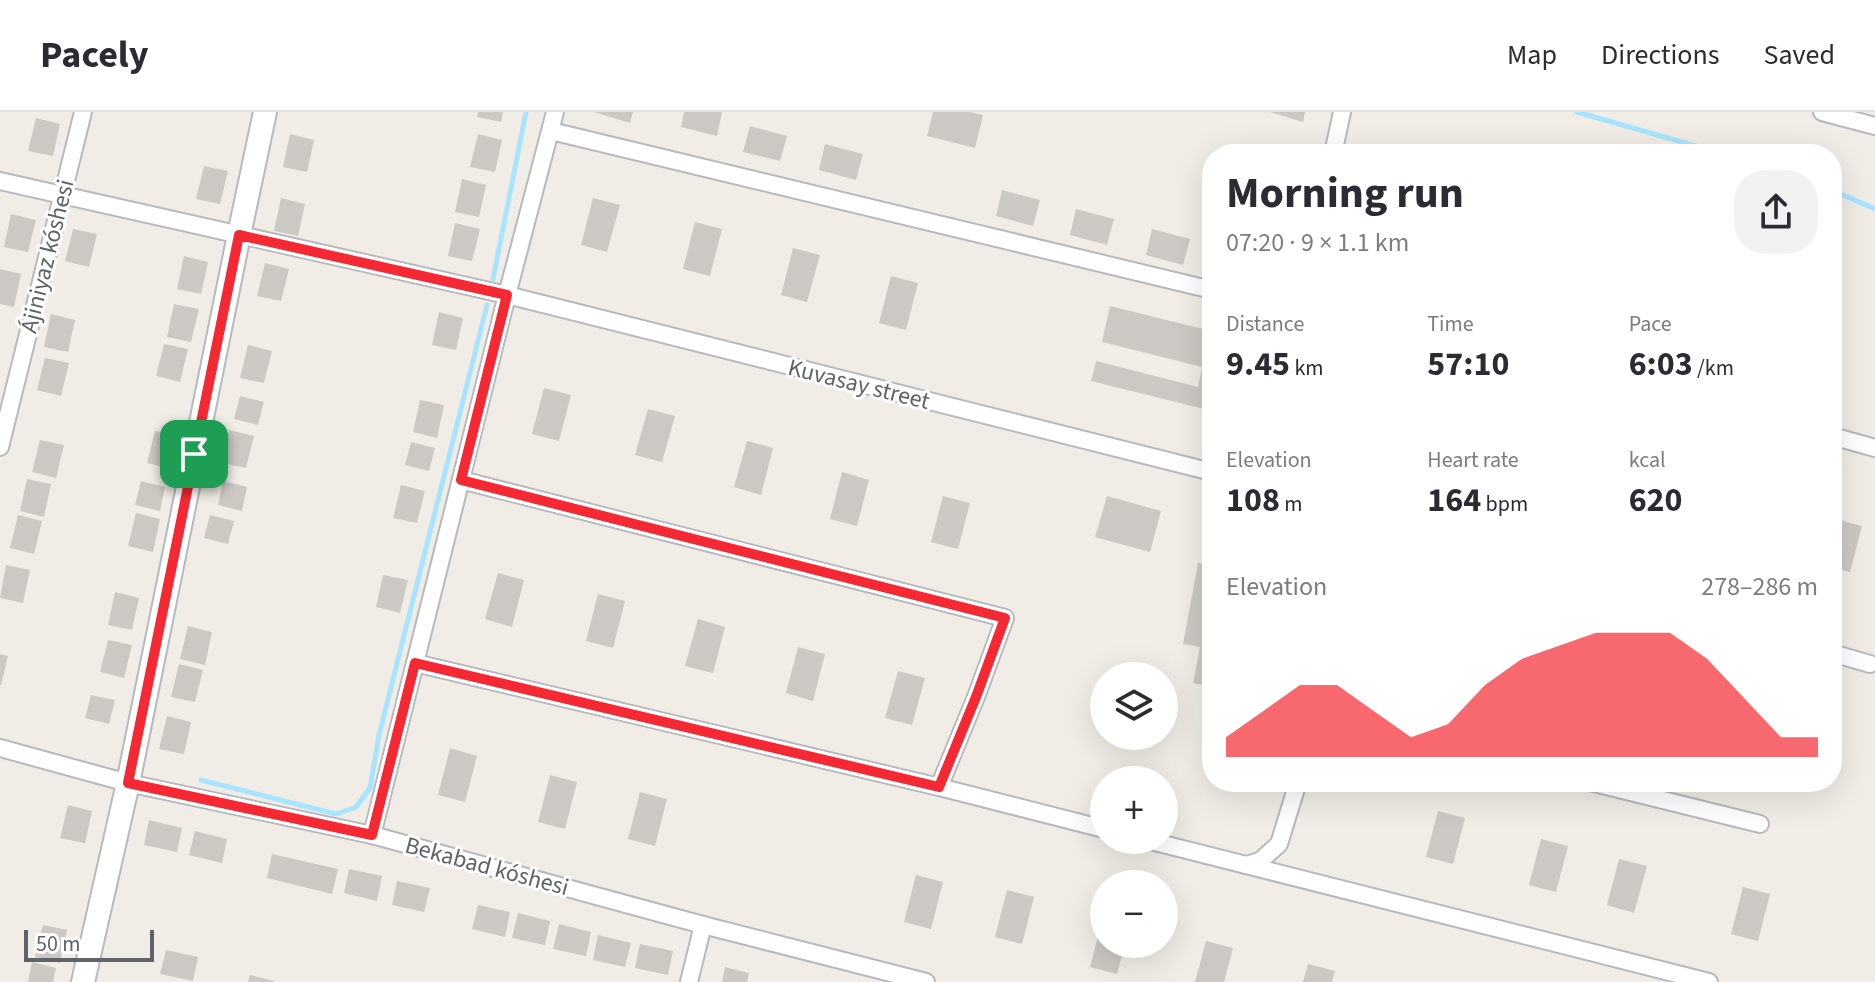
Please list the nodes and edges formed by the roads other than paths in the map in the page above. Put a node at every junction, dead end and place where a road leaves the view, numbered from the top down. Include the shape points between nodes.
1 (83, 112) edge
2 (265, 112) edge
3 (555, 112) edge
4 (1342, 112) edge
5 (1822, 112) edge
6 (1875, 126) edge
7 (551, 131) junction
8 (1335, 144) edge
9 (0, 181) edge
10 (62, 194) junction
11 (239, 235) junction
12 (1202, 288) edge
13 (507, 295) junction
14 (1842, 439) edge
15 (0, 447) edge
16 (1875, 448) edge
17 (1202, 469) edge
18 (461, 480) junction
19 (1842, 656) edge
20 (415, 663) junction
21 (1870, 664) dead end
22 (0, 748) edge
23 (128, 783) junction
24 (939, 787) junction
25 (1295, 792) edge
26 (1630, 792) edge
27 (1760, 824) dead end
28 (1090, 825) edge
29 (372, 835) junction
30 (1178, 848) edge
31 (1246, 865) junction
32 (703, 925) junction
33 (896, 978) edge
34 (83, 982) edge
35 (689, 982) edge
36 (926, 982) edge
37 (1709, 982) edge

1 - 10 street, Ájiniyaz kóshesi
2 - 11 street
3 - 7 street
4 - 8 street
5 - 6 street
7 - 12 street
7 - 13 street
9 - 10 street, Kuvasay street
10 - 11 street, Kuvasay street
10 - 15 street, Ájiniyaz kóshesi
11 - 13 street, Kuvasay street
11 - 23 street
13 - 17 street, Kuvasay street
13 - 18 street
14 - 16 street
18 - 20 street
18 - 24 street via 1005,618
19 - 21 street
20 - 24 street
20 - 29 street
22 - 23 street, Bekabad kóshesi
23 - 29 street, Bekabad kóshesi
23 - 34 street
24 - 28 street
25 - 31 street via 1279,844 1260,861
26 - 27 street
29 - 32 street, Bekabad kóshesi
30 - 31 street
31 - 37 street
32 - 33 street, Bekabad kóshesi
32 - 35 street
33 - 36 street, Bekabad kóshesi

